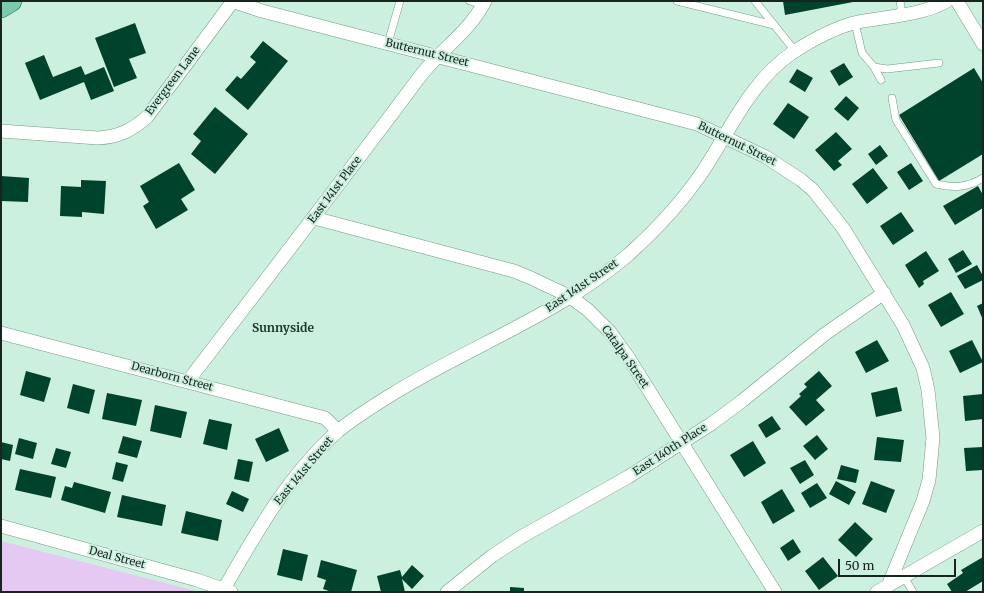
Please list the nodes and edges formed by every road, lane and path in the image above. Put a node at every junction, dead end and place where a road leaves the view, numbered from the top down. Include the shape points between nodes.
1 (11, 1) edge
2 (232, 1) edge
3 (400, 1) edge
4 (470, 1) edge
5 (677, 1) edge
6 (755, 1) edge
7 (900, 1) edge
8 (947, 1) edge
9 (957, 1) edge
10 (484, 3) edge
11 (1, 7) edge
12 (902, 14) junction
13 (855, 23) junction
14 (774, 25) junction
15 (388, 43) junction
16 (983, 44) edge
17 (795, 51) junction
18 (440, 56) junction
19 (939, 63) dead end
20 (874, 67) junction
21 (881, 80) dead end
22 (892, 98) dead end
23 (1, 131) edge
24 (724, 137) junction
25 (983, 178) edge
26 (314, 218) junction
27 (884, 293) junction
28 (569, 296) junction
29 (1, 333) edge
30 (188, 381) junction
31 (338, 431) junction
32 (682, 443) junction
33 (1, 526) edge
34 (983, 531) edge
35 (904, 577) junction
36 (883, 589) edge
37 (226, 591) edge
38 (447, 592) edge
39 (775, 592) edge
40 (913, 592) edge

1 - 11 main road
2 - 15 street, Butternut Street
2 - 23 street, Evergreen Lane via 147,117 132,129 114,136 98,138
3 - 15 lane
4 - 10 lane
5 - 14 lane
6 - 14 lane
7 - 12 lane
8 - 12 street, East 141st Street via 926,10
9 - 16 street
10 - 18 street, East 141st Place via 461,35
12 - 13 street, East 141st Street
13 - 17 street, East 141st Street via 830,32
13 - 20 lane via 862,53
14 - 17 lane
15 - 18 street, Butternut Street
17 - 24 street, East 141st Street via 771,69
18 - 24 street, Butternut Street via 697,124
18 - 26 street, East 141st Place via 425,70
19 - 20 lane via 887,69
20 - 21 lane
22 - 25 lane via 896,120 936,184 953,188
24 - 27 street, Butternut Street via 766,157 813,190 843,228
24 - 28 street, East 141st Street via 688,193 667,217 627,255
26 - 28 street, Catalpa Street via 514,271
26 - 30 street, East 141st Place
27 - 32 street, East 140th Place via 829,330 742,401
27 - 36 street, Butternut Street via 903,325 923,368 933,438 932,460 923,501
28 - 31 street, East 141st Street via 417,379
28 - 32 street, Catalpa Street via 593,313 610,332
29 - 30 street, Dearborn Street
30 - 31 street, Dearborn Street via 326,418
31 - 37 street, East 141st Street via 281,496 250,544
32 - 38 street, East 140th Place via 628,477 521,537 492,556
32 - 39 street, Catalpa Street
33 - 37 street, Deal Street via 197,580
34 - 35 street
35 - 36 street
35 - 40 lane

